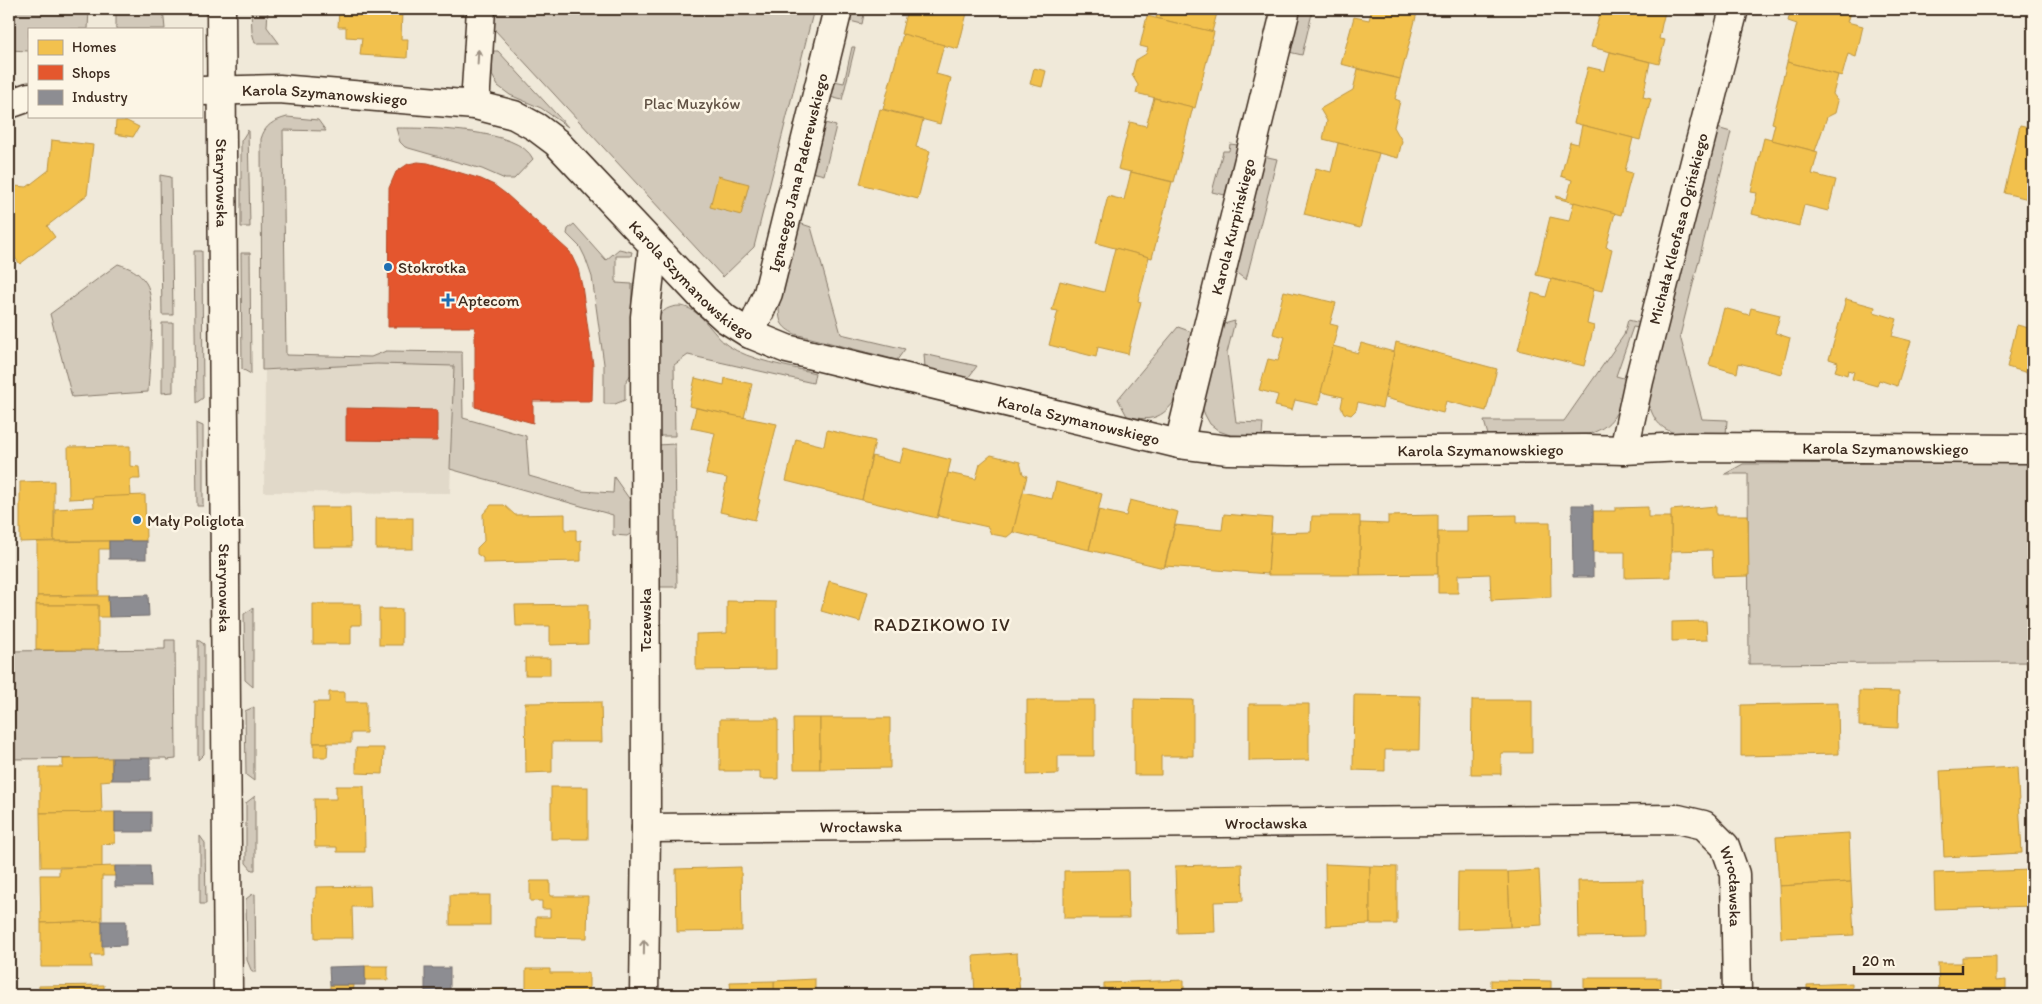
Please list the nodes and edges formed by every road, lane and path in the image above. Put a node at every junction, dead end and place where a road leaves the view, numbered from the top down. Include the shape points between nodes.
1 (222, 9) edge
2 (481, 9) edge
3 (838, 9) edge
4 (1286, 9) edge
5 (1734, 9) edge
6 (211, 91) edge
7 (28, 97) edge
8 (9, 104) edge
9 (475, 105) junction
10 (653, 246) junction
11 (750, 334) junction
12 (1179, 444) junction
13 (2033, 449) edge
14 (1624, 450) junction
15 (646, 828) junction
16 (228, 995) edge
17 (644, 995) edge
18 (1737, 995) edge

1 - 6 street, Starynowska
9 -> 2 street
3 - 11 street, Ignacego Jana Paderewskiego via 768,293
4 - 12 street, Karola Kurpińskiego
5 - 14 street, Michała Kleofasa Ogińskiego via 1638,381
6 - 9 street, Karola Szymanowskiego via 279,89
6 - 16 street, Starynowska
7 - 8 street
9 - 10 street, Karola Szymanowskiego via 514,115 556,142
10 - 11 street, Karola Szymanowskiego via 726,319
10 - 15 street, Tczewska via 645,318
11 - 12 street, Karola Szymanowskiego via 787,349
12 - 14 street, Karola Szymanowskiego via 1289,452
13 - 14 street, Karola Szymanowskiego via 1682,447
17 -> 15 street, Tczewska
15 - 18 street, Wrocławska via 1678,819 1704,825 1725,846 1735,874

